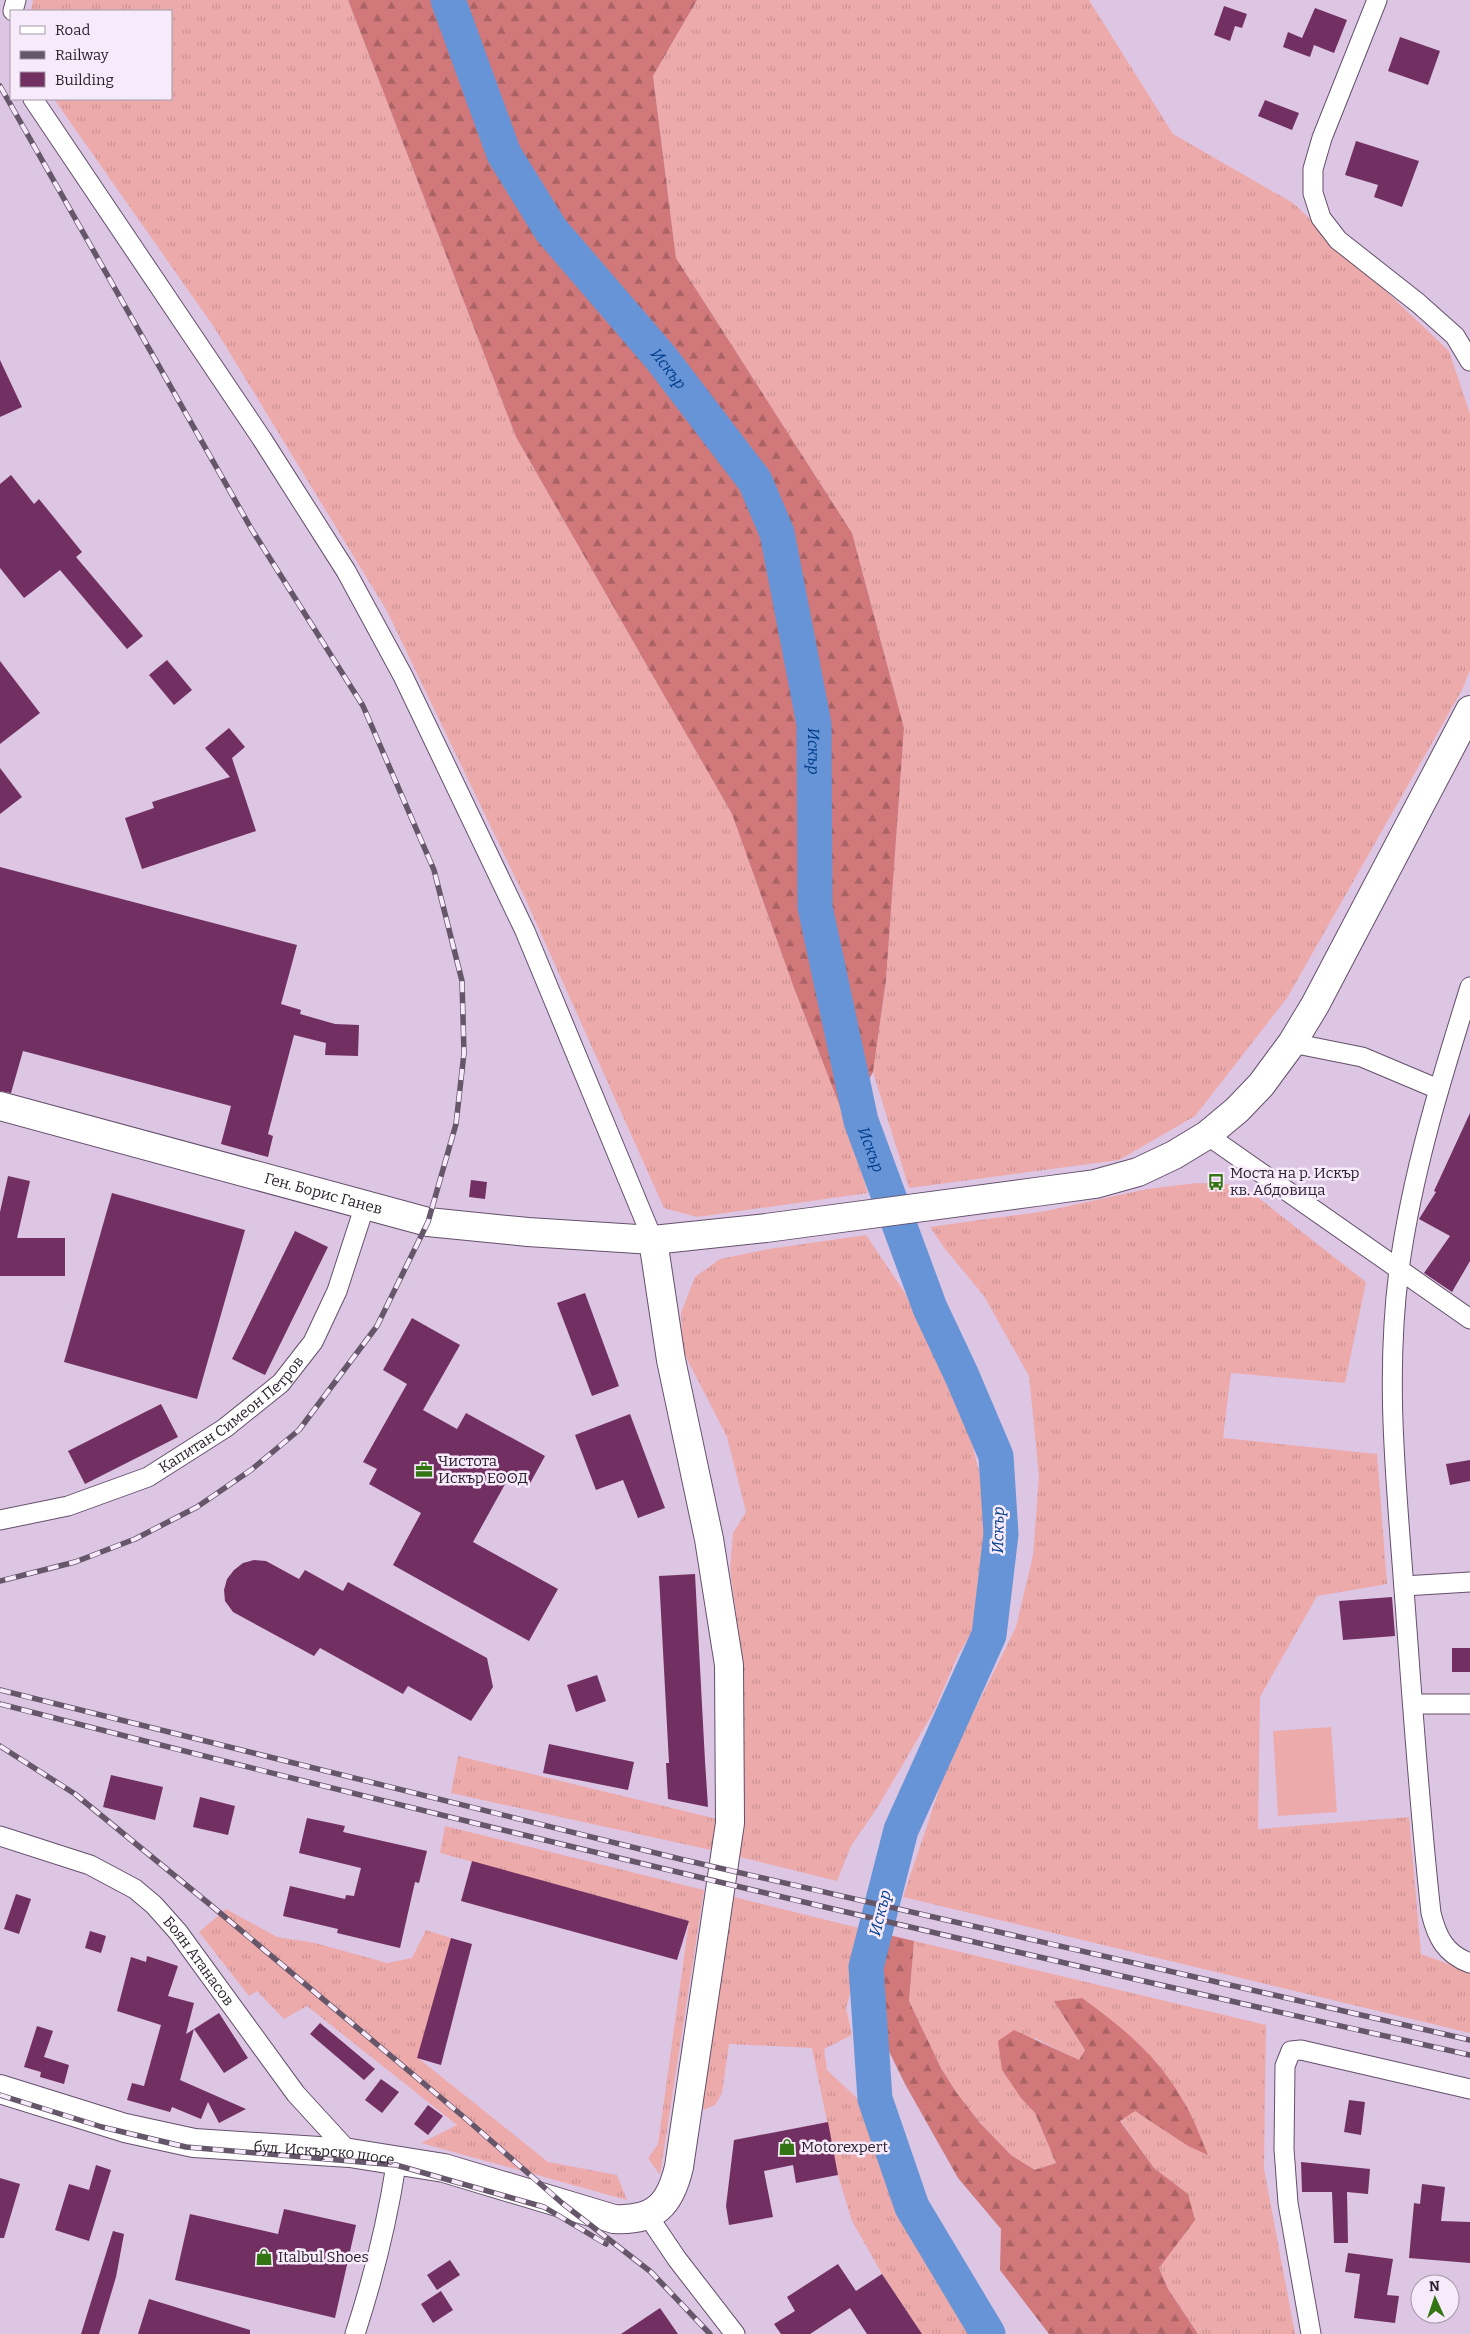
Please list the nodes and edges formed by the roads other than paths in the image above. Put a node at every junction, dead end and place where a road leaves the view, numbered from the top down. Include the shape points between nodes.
1 (1377, 0) edge
2 (34, 100) edge
3 (1470, 361) edge
4 (1470, 710) edge
5 (1470, 987) edge
6 (1292, 1044) junction
7 (1438, 1089) junction
8 (0, 1106) edge
9 (1207, 1135) junction
10 (365, 1205) junction
11 (653, 1240) junction
12 (1399, 1271) junction
13 (1470, 1319) edge
14 (0, 1520) edge
15 (1470, 1582) edge
16 (1404, 1586) junction
17 (1412, 1704) junction
18 (1470, 1704) edge
19 (0, 1836) edge
20 (1470, 1964) edge
21 (0, 2089) edge
22 (1470, 2089) edge
23 (350, 2152) junction
24 (395, 2158) junction
25 (648, 2216) junction
26 (355, 2334) edge
27 (735, 2334) edge
28 (1311, 2334) edge

1 - 3 street via 1322,138 1313,169 1313,193 1321,218 1338,240 1455,336
2 - 11 street via 262,439 346,572 403,676 525,931
4 - 6 street, Ген. Борис Ганев
5 - 7 street
6 - 7 street via 1362,1057
6 - 9 street, Ген. Борис Ганев via 1261,1085
7 - 12 street
8 - 10 street, Ген. Борис Ганев
9 - 11 street, Ген. Борис Ганев via 1174,1156 1138,1172 1095,1184
9 - 12 street
10 - 11 street, Ген. Борис Ганев via 428,1222
10 - 14 street, Капитан Симеон Петров via 337,1290 313,1342 281,1383 224,1428 148,1477 68,1506
11 - 25 street via 671,1360 710,1539 729,1665 730,1823 679,2167 674,2188 663,2205
12 - 13 street
12 - 16 street via 1390,1380
15 - 16 street
16 - 17 street
17 - 18 street
17 - 20 street via 1431,1913 1436,1934 1448,1951
19 - 23 street, Боян Атанасов via 90,1865 135,1889 154,1905 178,1932 296,2094
21 - 23 street, бул. Искърско шосе via 125,2128 194,2143
22 - 28 street via 1301,2050 1291,2051 1285,2066 1284,2149 1288,2203
23 - 24 street, бул. Искърско шосе
24 - 25 street, бул. Искърско шосе via 444,2168 604,2217 631,2220
24 - 26 street via 386,2224
25 - 27 street

